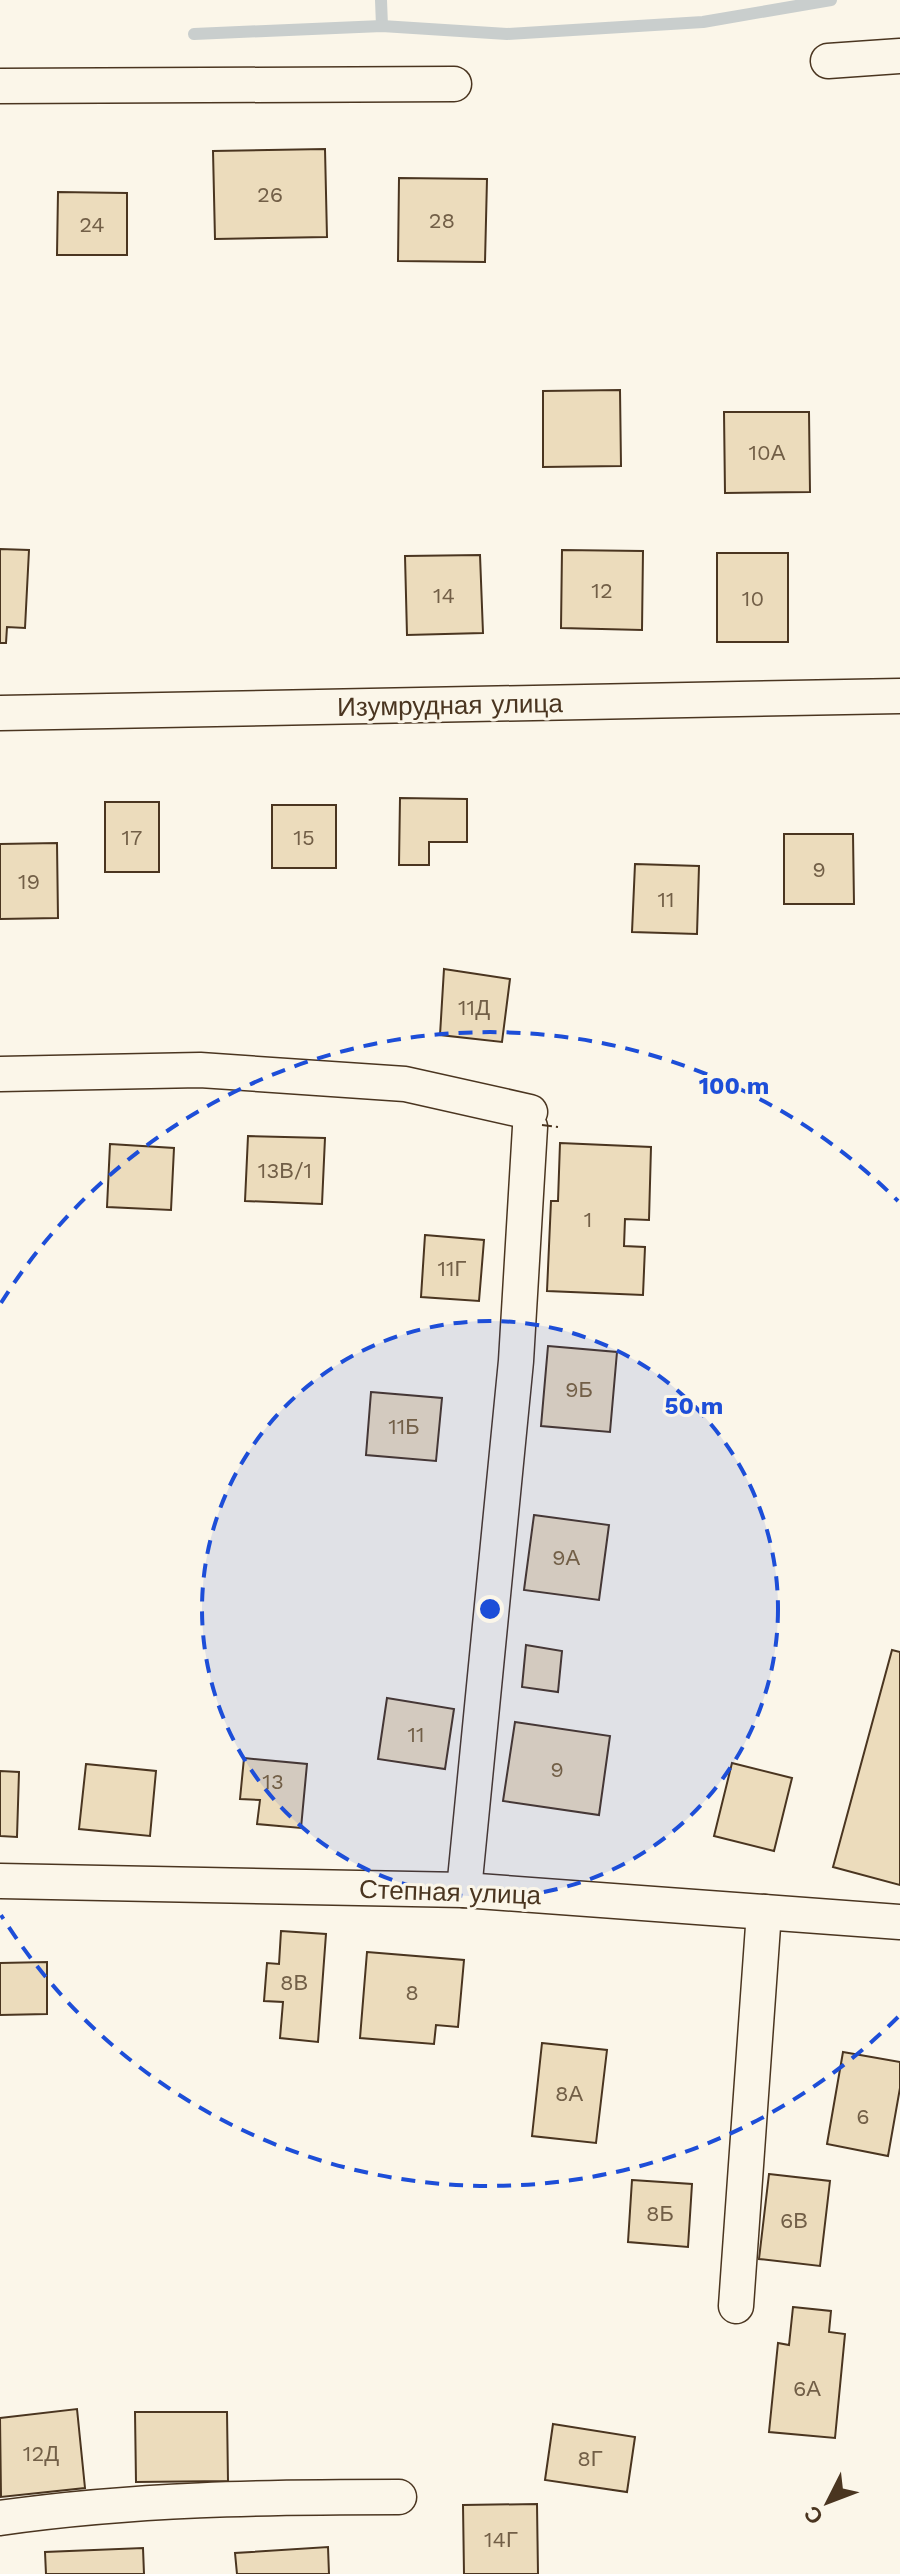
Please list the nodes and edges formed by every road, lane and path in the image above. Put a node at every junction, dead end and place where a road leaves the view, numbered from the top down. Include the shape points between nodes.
1 (900, 56) edge
2 (828, 61) dead end
3 (454, 84) dead end
4 (0, 86) edge
5 (900, 696) edge
6 (0, 713) edge
7 (0, 1074) edge
8 (0, 1881) edge
9 (464, 1890) junction
10 (764, 1912) junction
11 (900, 1922) edge
12 (736, 2306) dead end
13 (399, 2497) dead end
14 (0, 2518) edge

1 - 2 street
3 - 4 street
5 - 6 street, Изумрудная улица
7 - 9 street via 200,1070 405,1084 530,1120 516,1361
8 - 9 street, Степная улица
9 - 10 street, Степная улица
10 - 11 street, Степная улица
10 - 12 street
13 - 14 street via 237,2498 80,2507

